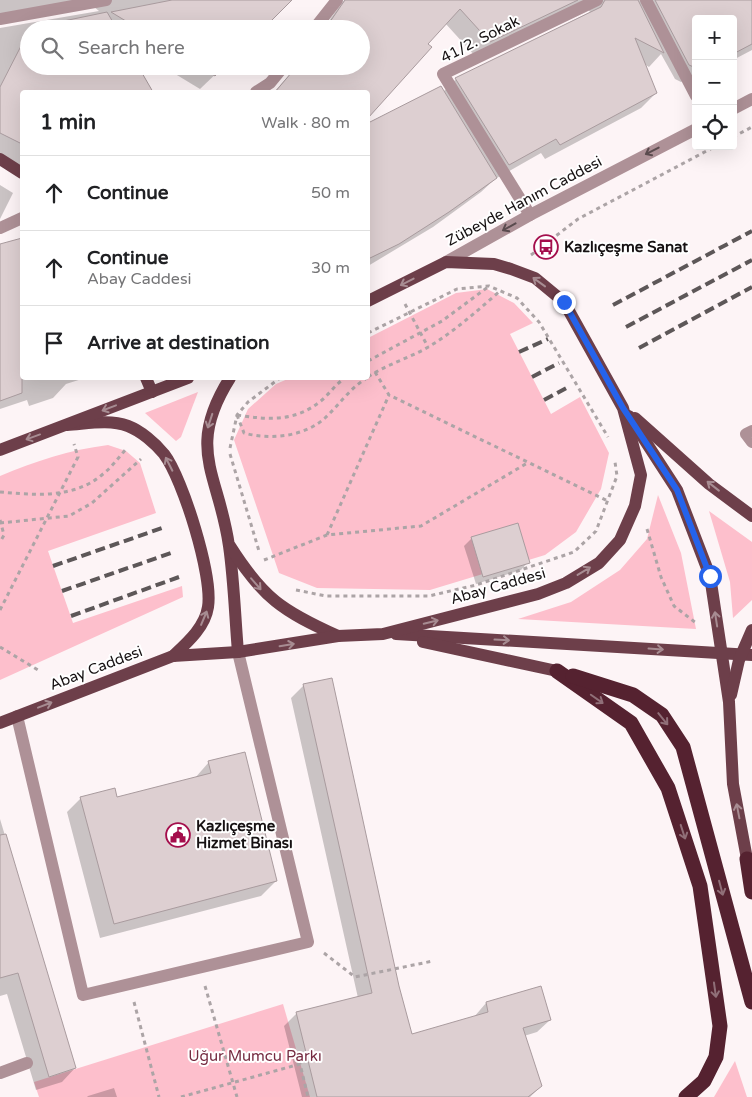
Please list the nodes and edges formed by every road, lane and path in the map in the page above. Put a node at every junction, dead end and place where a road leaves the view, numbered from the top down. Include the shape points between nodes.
1 (106, 0) edge
2 (337, 0) edge
3 (597, 0) edge
4 (646, 0) edge
5 (33, 6) edge
6 (0, 19) edge
7 (321, 20) edge
8 (277, 75) edge
9 (692, 88) edge
10 (259, 90) edge
11 (752, 99) edge
12 (737, 107) edge
13 (752, 127) edge
14 (692, 131) edge
15 (737, 135) edge
16 (708, 150) edge
17 (0, 159) edge
18 (20, 172) edge
19 (530, 215) junction
20 (20, 219) edge
21 (0, 228) edge
22 (446, 262) junction
23 (511, 269) junction
24 (489, 286) junction
25 (397, 288) junction
26 (500, 291) junction
27 (370, 300) edge
28 (410, 312) junction
29 (370, 332) edge
30 (421, 333) junction
31 (428, 347) junction
32 (370, 360) edge
33 (376, 372) junction
34 (370, 375) edge
35 (147, 380) edge
36 (183, 380) edge
37 (229, 380) edge
38 (277, 380) edge
39 (343, 380) edge
40 (364, 380) edge
41 (152, 392) junction
42 (389, 395) junction
43 (218, 397) junction
44 (623, 408) junction
45 (237, 415) junction
46 (67, 425) junction
47 (752, 431) edge
48 (612, 442) dead end
49 (752, 442) edge
50 (127, 448) dead end
51 (0, 450) edge
52 (164, 454) junction
53 (614, 459) dead end
54 (529, 462) junction
55 (0, 492) edge
56 (60, 492) junction
57 (608, 501) junction
58 (752, 516) edge
59 (46, 520) junction
60 (0, 522) edge
61 (646, 524) dead end
62 (327, 535) junction
63 (0, 542) edge
64 (228, 544) junction
65 (262, 561) junction
66 (268, 568) dead end
67 (294, 590) dead end
68 (0, 610) edge
69 (752, 630) edge
70 (384, 634) junction
71 (338, 636) junction
72 (720, 641) junction
73 (0, 647) edge
74 (238, 652) junction
75 (752, 655) edge
76 (173, 656) junction
77 (38, 670) dead end
78 (557, 671) junction
79 (729, 702) junction
80 (17, 716) junction
81 (0, 723) edge
82 (750, 863) edge
83 (752, 892) edge
84 (308, 942) junction
85 (433, 961) dead end
86 (199, 967) junction
87 (129, 982) junction
88 (752, 1002) edge
89 (27, 1063) dead end
90 (0, 1073) edge
91 (233, 1083) junction
92 (159, 1097) edge
93 (181, 1097) edge
94 (238, 1097) edge
95 (308, 1097) edge
96 (686, 1097) edge

1 - 5 street
2 - 7 street
3 - 19 street, 41/2. Sokak via 443,74
4 - 9 street
5 - 6 street
8 - 10 street
11 - 12 street
13 - 15 path
14 -> 19 street, Zübeyde Hanım Caddesi
16 - 23 path via 578,219
17 - 18 main road
19 -> 22 street, Zübeyde Hanım Caddesi
20 - 21 street
22 - 23 main road, Abay Caddesi via 494,264
22 -> 25 main road, Zübeyde Hanım Caddesi
23 - 24 path
44 -> 23 main road, Abay Caddesi via 564,302 535,278
24 - 26 path
24 - 28 path via 457,289
24 - 30 path
25 - 27 main road, Zübeyde Hanım Caddesi
25 - 28 path
26 - 31 path via 460,326
26 - 48 path via 517,298 539,322
28 - 29 path
28 - 30 path
30 - 31 path
30 - 32 path
31 - 33 path
33 - 34 path
33 - 42 path
35 - 41 main road
36 - 41 main road
37 - 43 main road
38 - 45 path via 248,402
39 - 45 path via 312,407 291,418 268,420
40 - 45 path via 323,420 305,430 283,436 256,436 244,433
41 -> 46 main road
42 - 54 path
42 - 62 path
43 - 45 path
43 -> 64 main road via 206,432 207,456
58 -> 44 main road, Abay Caddesi via 709,484
70 -> 44 main road, Abay Caddesi via 538,594 566,583 599,563 620,540 635,506 641,475
72 -> 44 main road via 710,576 677,490
45 - 65 path via 229,451
46 -> 51 main road
46 - 52 main road via 109,422 128,426 147,437
46 - 56 path via 78,457
47 - 49 street via 746,434
50 - 56 path via 103,474 80,488
52 - 59 path via 143,458 92,503 68,516
76 -> 52 main road via 204,622 209,606 201,549 181,488
53 - 57 path via 617,476
54 - 57 path
54 - 62 path via 420,526
55 - 56 path via 44,496
56 - 59 path
57 - 67 path via 596,531 574,552 476,585 429,596 326,596
59 - 60 path
59 - 68 path
60 - 63 path via 4,535
61 - 72 path via 661,577 674,606
62 - 65 path
64 -> 71 main road via 266,595 301,620
64 - 74 main road
65 - 66 path
69 - 79 main road via 739,660
70 - 71 main road, Abay Caddesi
70 -> 75 main road, Abay Caddesi
70 - 78 main road
74 -> 71 main road, Abay Caddesi
72 - 79 main road
73 - 77 path
74 - 76 main road, Abay Caddesi
74 - 84 street
80 -> 76 main road, Abay Caddesi
78 -> 88 highway via 633,695 662,715 683,747
78 -> 96 highway via 631,723 668,788 700,886 720,1026 716,1057 704,1082
82 -> 79 main road via 733,784
80 - 81 main road, Abay Caddesi
80 - 87 street via 83,995
82 - 83 highway
84 - 85 path via 356,977
84 - 86 street
86 - 87 street
86 - 91 path
87 - 92 path
89 - 90 street
91 - 93 path
91 - 94 path
91 - 95 path via 300,1064

